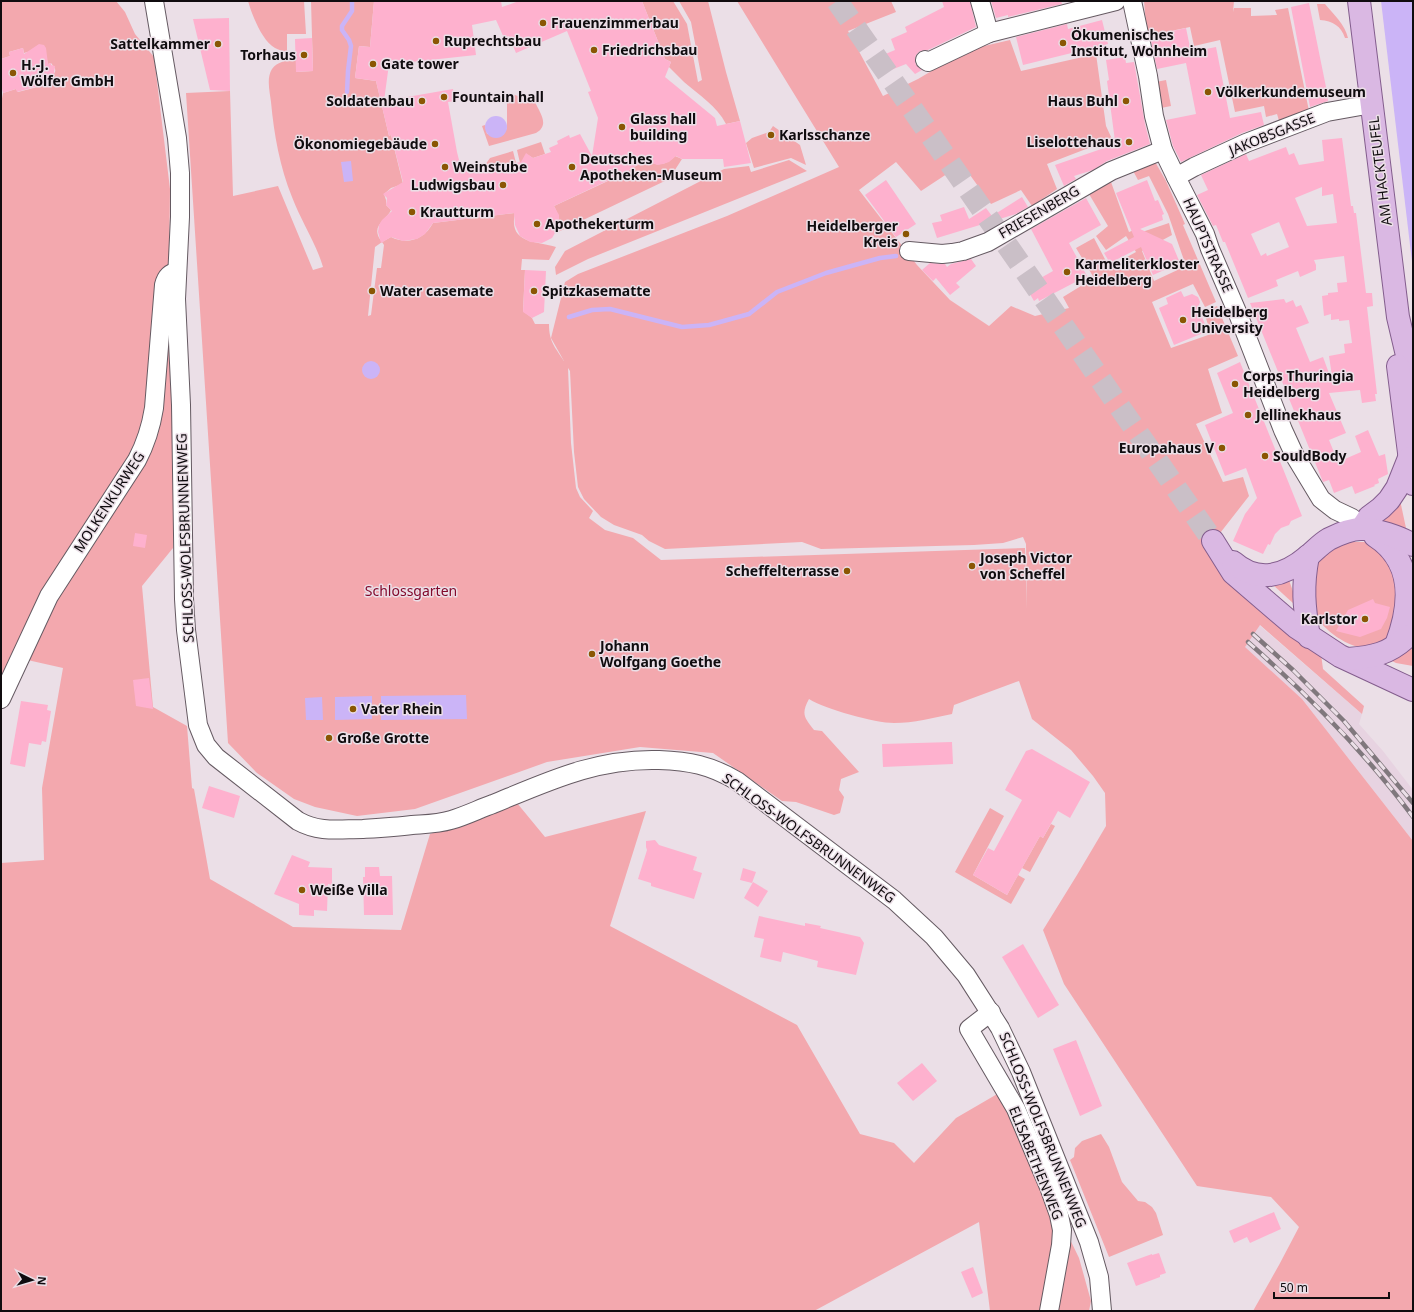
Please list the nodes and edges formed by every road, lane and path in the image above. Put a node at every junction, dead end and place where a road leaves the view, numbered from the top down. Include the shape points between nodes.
1 (154, 1) edge
2 (980, 1) edge
3 (1116, 1) edge
4 (1132, 1) edge
5 (1359, 1) edge
6 (989, 33) junction
7 (925, 60) dead end
8 (1372, 104) junction
9 (1163, 150) junction
10 (1176, 177) junction
11 (909, 251) dead end
12 (177, 272) junction
13 (1398, 317) junction
14 (1413, 386) edge
15 (1409, 458) junction
16 (1413, 484) edge
17 (1361, 529) junction
18 (1413, 545) edge
19 (1308, 556) junction
20 (1413, 631) edge
21 (1309, 637) junction
22 (1396, 645) junction
23 (1348, 659) junction
24 (1413, 690) edge
25 (1, 700) edge
26 (990, 1012) junction
27 (1049, 1311) edge
28 (1102, 1311) edge

1 - 12 street, SCHLOSS-WOLFSBRUNNENWEG via 178,151 180,204
2 - 6 street
3 - 6 street
4 - 9 street, HAUPTSTRASSE
5 - 8 main road, AM HACKTEUFEL
6 - 7 street via 928,62
8 - 10 street, JAKOBSGASSE via 1327,112 1246,143
8 - 13 main road, AM HACKTEUFEL
9 - 10 street, HAUPTSTRASSE
9 - 11 street, FRIESENBERG via 1110,171 988,242 952,253
10 - 17 street, HAUPTSTRASSE via 1205,234 1294,456 1321,499 1335,510 1352,518
12 - 25 street, MOLKENKURWEG via 166,278 164,285 154,408 146,443 49,596
12 - 26 street, SCHLOSS-WOLFSBRUNNENWEG via 185,616 198,726 206,745 216,757 298,820 311,827 327,829 442,822 461,817 582,769 611,763 676,760 708,767 727,775 750,791 894,900 945,948
13 - 14 main road, AM HACKTEUFEL
13 - 15 main road, AM HACKTEUFEL via 1398,369
15 - 16 main road, AM HACKTEUFEL
15 - 17 main road via 1397,488 1389,500 1369,517
17 - 18 main road via 1396,537
17 - 19 main road via 1330,539
17 - 22 main road via 1384,541 1393,549 1408,574 1409,604
19 - 21 main road via 1303,594
19 - 21 main road via 1277,574 1260,576 1246,572 1234,564 1213,541 1233,573
20 - 22 main road
21 - 23 main road
22 - 23 main road via 1380,654
23 - 24 main road
26 - 27 street, ELISABETHENWEG via 969,1029 1016,1110 1056,1205 1061,1223 1061,1245
26 - 28 street, SCHLOSS-WOLFSBRUNNENWEG via 1021,1072 1089,1242 1099,1277

